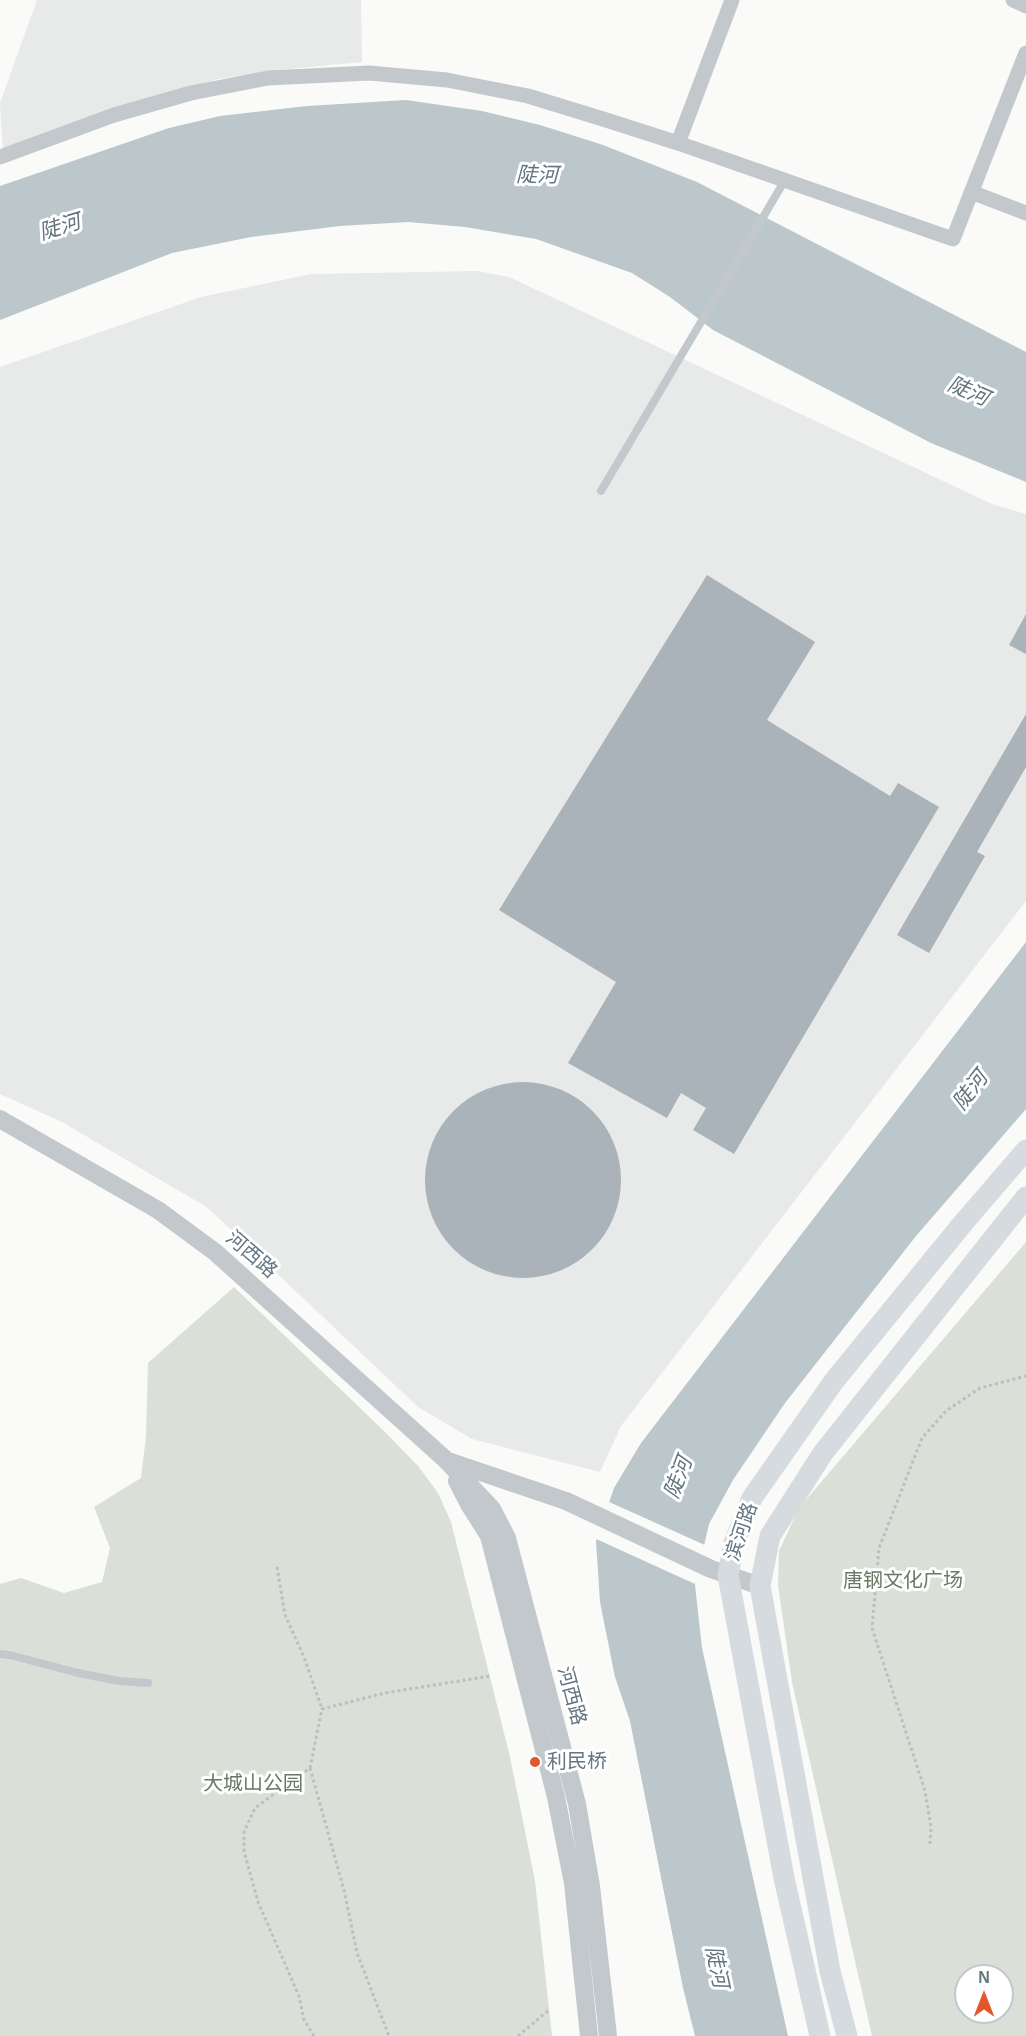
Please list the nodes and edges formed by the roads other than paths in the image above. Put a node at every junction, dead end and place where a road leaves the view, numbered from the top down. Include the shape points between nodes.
1 (732, 0) edge
2 (1013, 0) edge
3 (1026, 6) edge
4 (1026, 53) edge
5 (678, 143) junction
6 (0, 157) edge
7 (785, 180) junction
8 (971, 192) junction
9 (1026, 213) edge
10 (601, 491) dead end
11 (0, 1119) edge
12 (1026, 1150) edge
13 (1026, 1197) edge
14 (446, 1460) junction
15 (719, 1572) junction
16 (760, 1586) junction
17 (0, 1654) edge
18 (148, 1683) dead end
19 (589, 2036) edge
20 (608, 2036) edge
21 (820, 2036) edge
22 (846, 2036) edge

1 - 5 street
2 - 3 street
4 - 8 street
5 - 6 street via 528,96 447,80 369,73 268,78 190,93 114,115
5 - 7 street
7 - 8 street via 953,239
7 - 10 lane
8 - 9 street
11 - 14 street, 河西路 via 158,1210 215,1252
12 - 15 main road, 滨河路 via 834,1381 752,1498
13 - 16 main road, 滨河路 via 823,1453 770,1536
14 - 15 street via 566,1502
14 - 19 street, 河西路 via 489,1536 556,1797 573,1883
14 - 20 street, 河西路 via 492,1509 507,1538 577,1804 591,1886
15 - 16 street
15 - 21 main road, 滨河路
16 - 22 main road, 滨河路 via 830,1971
17 - 18 lane via 99,1677

